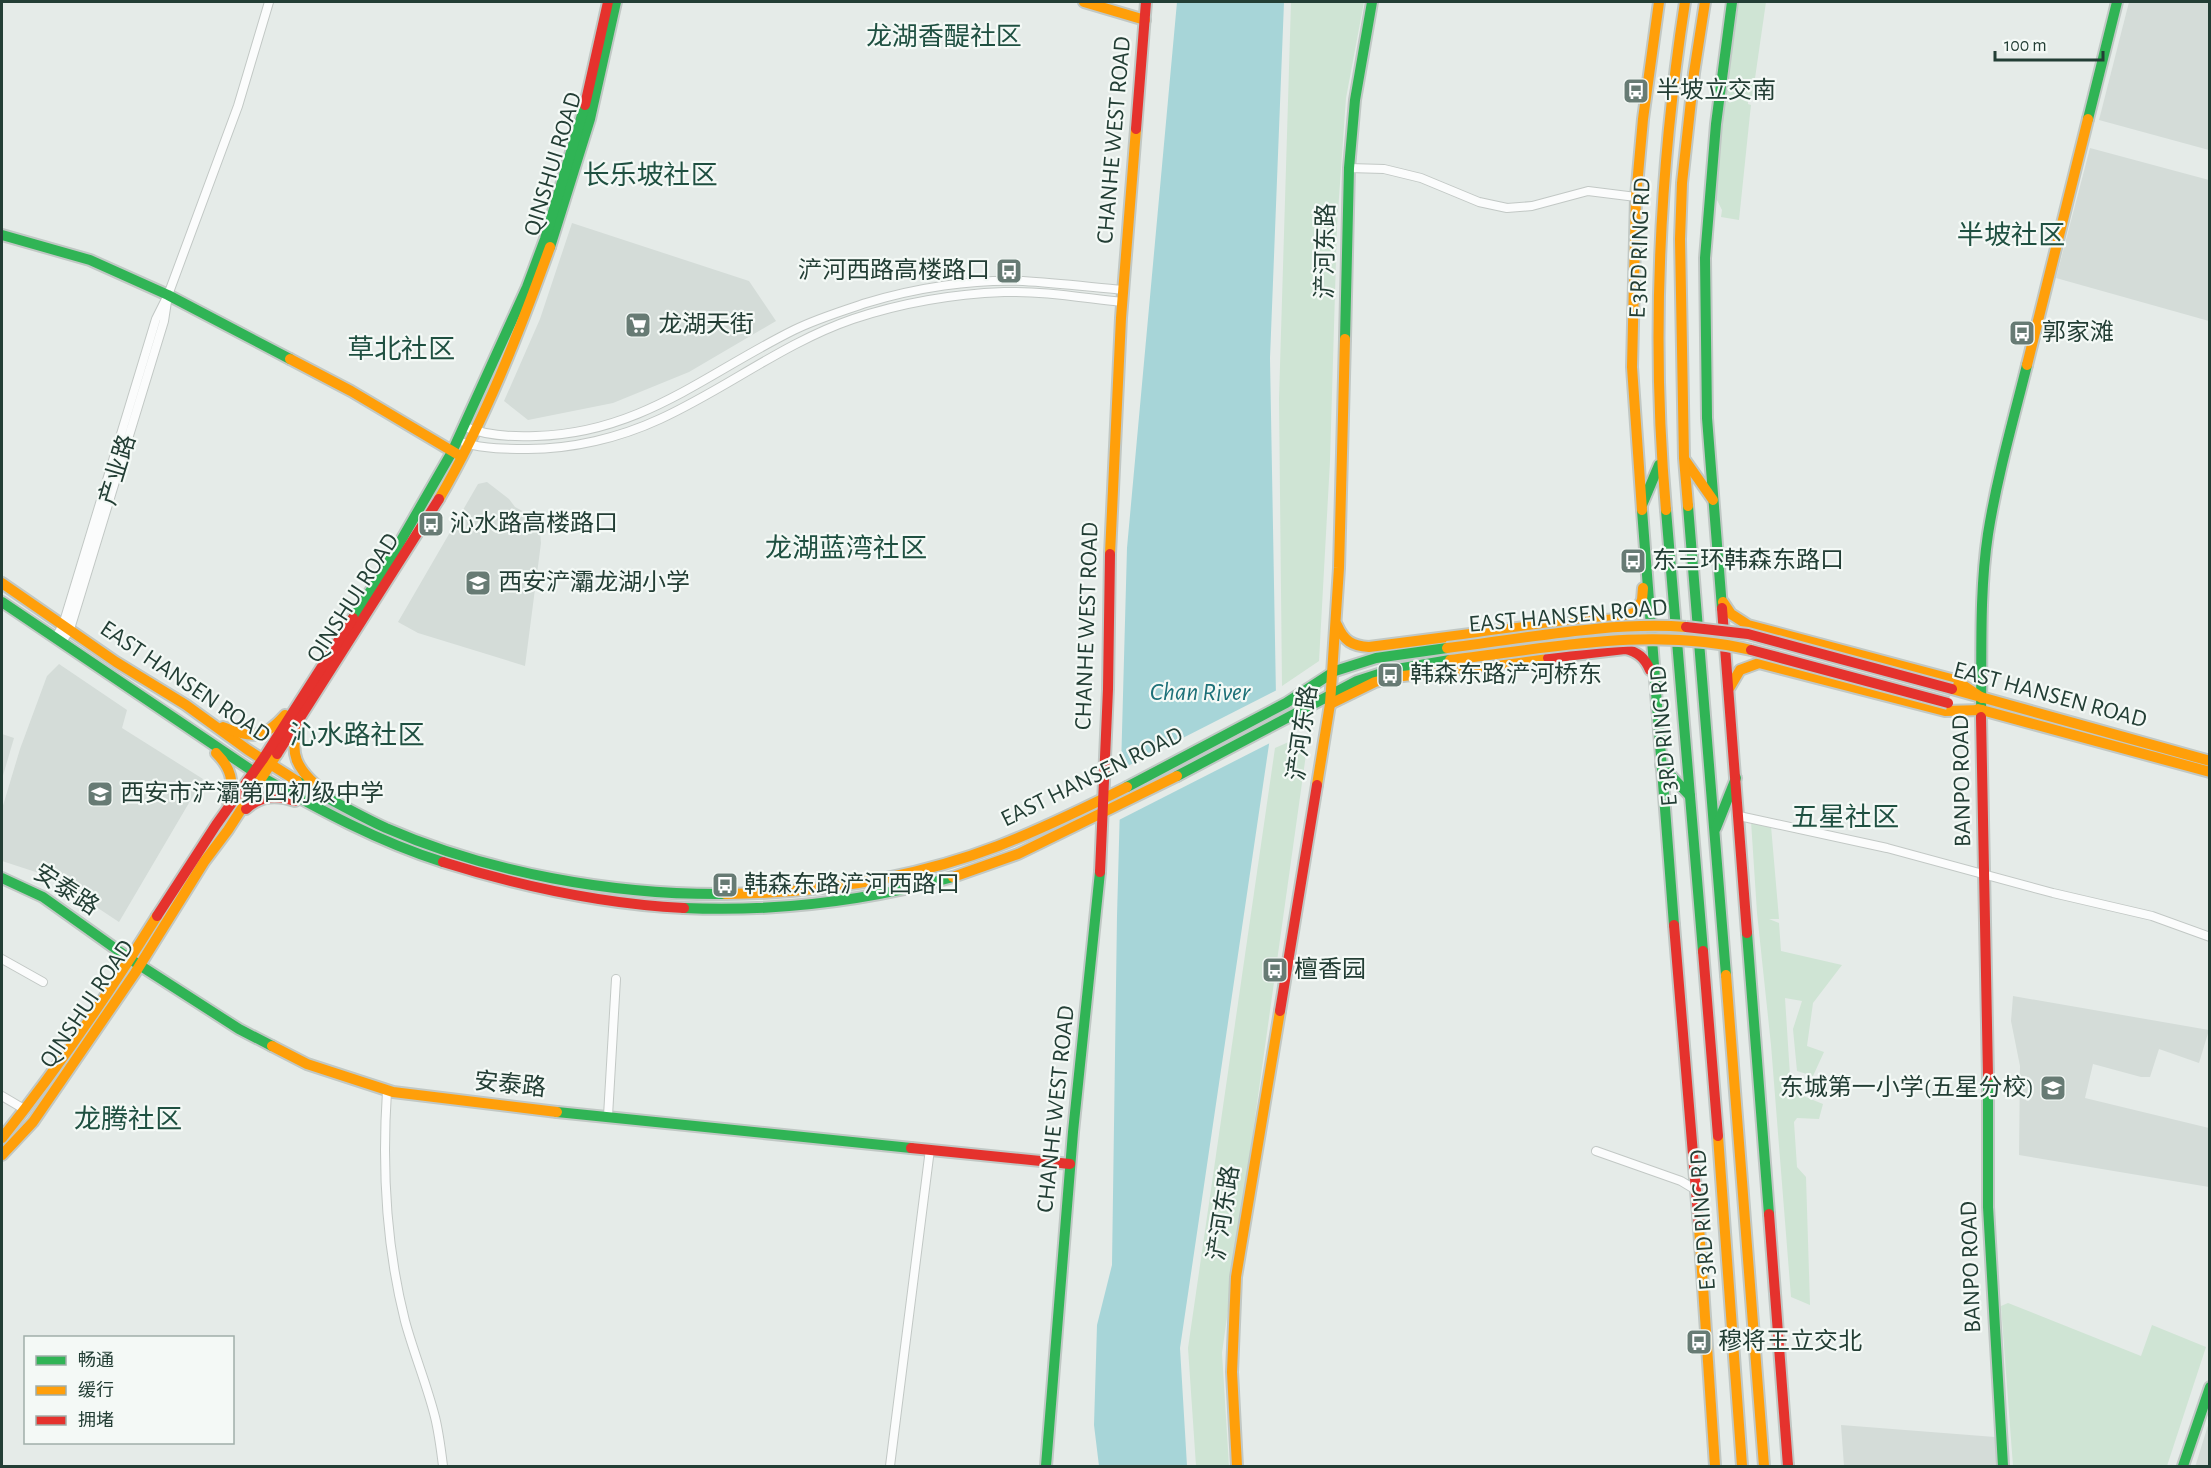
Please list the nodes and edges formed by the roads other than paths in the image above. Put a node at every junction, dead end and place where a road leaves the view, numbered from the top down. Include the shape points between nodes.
1 (269, 2) edge
2 (608, 2) edge
3 (616, 2) edge
4 (1084, 2) edge
5 (1146, 2) edge
6 (1372, 2) edge
7 (1659, 2) edge
8 (1685, 2) edge
9 (1705, 2) edge
10 (1732, 2) edge
11 (2117, 2) edge
12 (1145, 20) junction
13 (1349, 168) junction
14 (1636, 197) junction
15 (2, 235) edge
16 (1123, 290) junction
17 (168, 295) junction
18 (1122, 302) junction
19 (469, 428) junction
20 (463, 442) junction
21 (457, 454) junction
22 (1684, 458) junction
23 (1660, 464) junction
24 (1713, 500) junction
25 (1642, 505) junction
26 (1646, 570) junction
27 (2, 583) edge
28 (1721, 598) junction
29 (2, 602) edge
30 (1336, 622) junction
31 (67, 627) junction
32 (59, 640) junction
33 (1421, 642) junction
34 (1385, 646) junction
35 (1407, 653) junction
36 (1333, 672) junction
37 (1654, 685) junction
38 (1729, 690) junction
39 (306, 693) junction
40 (1982, 698) junction
41 (1330, 699) junction
42 (308, 706) junction
43 (1982, 710) junction
44 (210, 721) junction
45 (194, 733) junction
46 (2210, 760) edge
47 (267, 762) junction
48 (1661, 765) junction
49 (2210, 772) edge
50 (258, 774) junction
51 (1736, 778) junction
52 (1690, 796) junction
53 (1104, 798) junction
54 (337, 802) junction
55 (324, 811) junction
56 (1104, 813) junction
57 (1739, 816) junction
58 (221, 819) junction
59 (228, 830) junction
60 (1714, 833) junction
61 (1984, 873) junction
62 (2, 878) edge
63 (2210, 937) edge
64 (2, 959) edge
65 (135, 962) junction
66 (616, 979) dead end
67 (43, 982) dead end
68 (387, 1090) junction
69 (2, 1096) edge
70 (24, 1109) junction
71 (608, 1116) junction
72 (2, 1138) edge
73 (930, 1149) junction
74 (1596, 1151) dead end
75 (2, 1155) edge
76 (1070, 1164) junction
77 (1696, 1190) junction
78 (2210, 1387) edge
79 (1788, 1466) edge
80 (443, 1467) edge
81 (890, 1467) edge
82 (1046, 1467) edge
83 (1237, 1467) edge
84 (1714, 1467) edge
85 (1742, 1467) edge
86 (1764, 1467) edge
87 (2003, 1467) edge
88 (2183, 1467) edge

1 - 17 street, 产业路 via 238,106
2 - 19 main road, QINSHUI ROAD via 580,124 545,239
3 - 19 main road, QINSHUI ROAD via 592,113 552,242 526,316 491,395
4 - 12 main road
5 - 12 main road, CHANHE WEST ROAD
6 - 13 main road, 浐河东路 via 1355,99
7 - 14 main road
8 - 23 main road, E 3RD RING RD via 1663,174 1657,354
9 - 22 main road, E 3RD RING RD via 1682,183
10 - 24 main road via 1717,113 1705,258 1707,418
11 - 40 main road, BANPO ROAD via 1999,477 1982,602
12 - 16 main road, CHANHE WEST ROAD
13 - 14 street via 1384,169 1420,178 1479,202 1507,208 1532,206 1588,191
13 - 30 main road, 浐河东路
14 - 25 main road via 1632,367
15 - 17 main road via 90,260
16 - 18 main road, CHANHE WEST ROAD
16 - 19 street via 1016,281 962,284 909,293 795,329 696,386 645,412 606,426 580,433 533,436 494,435
17 - 21 main road via 351,391
17 - 31 street, 产业路 via 156,319
18 - 20 street via 1006,292 915,303 821,331 676,411 598,440 550,449 503,449
18 - 53 main road, CHANHE WEST ROAD via 1108,591
19 - 20 main road, QINSHUI ROAD
20 - 21 main road, QINSHUI ROAD
21 - 39 main road, QINSHUI ROAD
21 - 42 main road, QINSHUI ROAD via 415,541
22 - 24 main road
22 - 60 main road, E 3RD RING RD
23 - 25 main road
23 - 52 main road, E 3RD RING RD
24 - 28 main road
25 - 26 main road
26 - 33 main road via 1640,607 1631,615
26 - 37 main road
27 - 31 main road, EAST HANSEN ROAD
28 - 38 main road
28 - 40 main road via 1731,614 1748,625 1955,680
29 - 32 main road, EAST HANSEN ROAD
30 - 34 main road via 1342,636 1356,646
30 - 36 main road, 浐河东路
31 - 32 street, 产业路
31 - 44 main road, EAST HANSEN ROAD via 116,663
32 - 45 main road, EAST HANSEN ROAD
33 - 34 main road
33 - 35 main road
34 - 35 main road
35 - 36 main road, EAST HANSEN ROAD via 1366,660
35 - 40 main road, EAST HANSEN ROAD, bridge via 1601,629 1662,625 1713,628 1748,634
36 - 41 main road, 浐河东路
36 - 53 main road, EAST HANSEN ROAD via 1291,700
37 - 41 main road via 1646,659 1630,649 1619,649 1395,677
37 - 48 main road
38 - 43 main road via 1739,671 1759,663 1946,711
38 - 51 main road
39 - 44 main road via 278,724 258,736 240,734
39 - 47 main road, QINSHUI ROAD
40 - 43 main road, BANPO ROAD
40 - 46 main road, EAST HANSEN ROAD
41 - 43 main road, EAST HANSEN ROAD, bridge via 1360,680 1403,666 1622,639 1689,639 1748,649
41 - 56 main road, EAST HANSEN ROAD
41 - 83 main road, 浐河东路 via 1236,1277 1230,1354
42 - 47 main road, QINSHUI ROAD
42 - 54 main road via 294,738 293,753 300,771
43 - 49 main road, EAST HANSEN ROAD
43 - 61 main road, BANPO ROAD
44 - 47 main road, EAST HANSEN ROAD
45 - 50 main road, EAST HANSEN ROAD
45 - 58 main road via 224,760 233,775 232,792
47 - 50 main road, QINSHUI ROAD
47 - 54 main road, EAST HANSEN ROAD
48 - 52 main road
48 - 77 main road
50 - 55 main road, EAST HANSEN ROAD
50 - 58 main road, QINSHUI ROAD
50 - 59 main road, QINSHUI ROAD
51 - 57 main road
51 - 60 main road
52 - 85 main road, E 3RD RING RD
53 - 54 main road, EAST HANSEN ROAD via 1002,845 902,874 771,893 698,894 654,893 519,872 421,841
53 - 56 main road, CHANHE WEST ROAD
55 - 56 main road, EAST HANSEN ROAD via 404,848 539,891 655,907 714,910 822,903 955,876 1014,856
55 - 59 main road via 269,796 251,804
56 - 76 main road, CHANHE WEST ROAD
57 - 61 street
57 - 79 main road
58 - 65 main road, QINSHUI ROAD
59 - 65 main road, QINSHUI ROAD
60 - 86 main road, E 3RD RING RD
61 - 63 street via 2152,916
61 - 87 main road, BANPO ROAD via 1988,1207
62 - 65 main road, 安泰路 via 43,897
64 - 67 street
65 - 68 main road, 安泰路 via 239,1029 307,1064
65 - 70 main road, QINSHUI ROAD
65 - 75 main road, QINSHUI ROAD via 33,1122
66 - 71 street
68 - 71 main road, 安泰路 via 488,1105
68 - 80 street via 386,1192 391,1243 405,1321 435,1418
69 - 70 street
70 - 72 main road, QINSHUI ROAD
71 - 73 main road, 安泰路
73 - 76 main road, 安泰路
73 - 81 street
74 - 77 street
76 - 82 main road, CHANHE WEST ROAD
77 - 84 main road
78 - 88 main road

